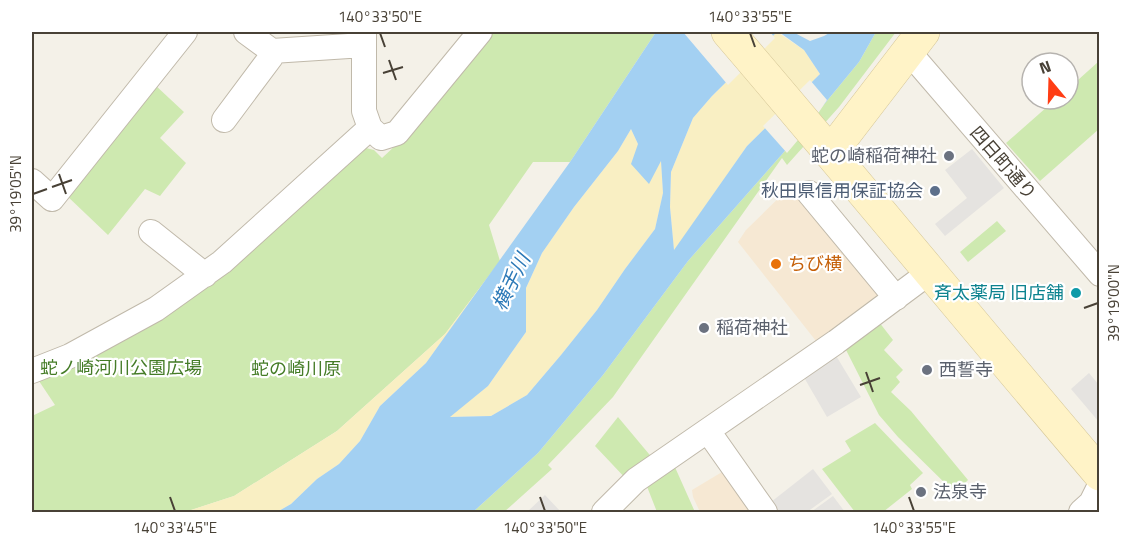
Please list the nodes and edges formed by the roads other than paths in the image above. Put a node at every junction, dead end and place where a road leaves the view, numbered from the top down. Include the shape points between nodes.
1 (185, 32) edge
2 (246, 32) edge
3 (480, 32) edge
4 (728, 32) edge
5 (364, 38) edge
6 (916, 41) edge
7 (272, 51) junction
8 (224, 120) dead end
9 (370, 128) junction
10 (831, 152) junction
11 (32, 181) edge
12 (809, 193) dead end
13 (151, 232) dead end
14 (930, 272) junction
15 (205, 274) junction
16 (1100, 274) edge
17 (896, 298) junction
18 (32, 371) edge
19 (708, 431) junction
20 (1100, 474) edge
21 (1100, 484) edge
22 (604, 513) edge
23 (765, 513) edge
24 (1081, 513) edge

1 - 11 street via 52,199
2 - 7 street
3 - 9 street via 397,133 381,138
4 - 10 street
5 - 7 street
5 - 9 street via 364,111
6 - 10 street
6 - 16 street, 四日町通り
7 - 8 street
9 - 15 street
10 - 14 street
12 - 17 street
13 - 15 street
14 - 17 street
14 - 20 street
15 - 18 street via 156,309 70,356
17 - 19 street
19 - 22 street via 636,480
19 - 23 street
21 - 24 street

